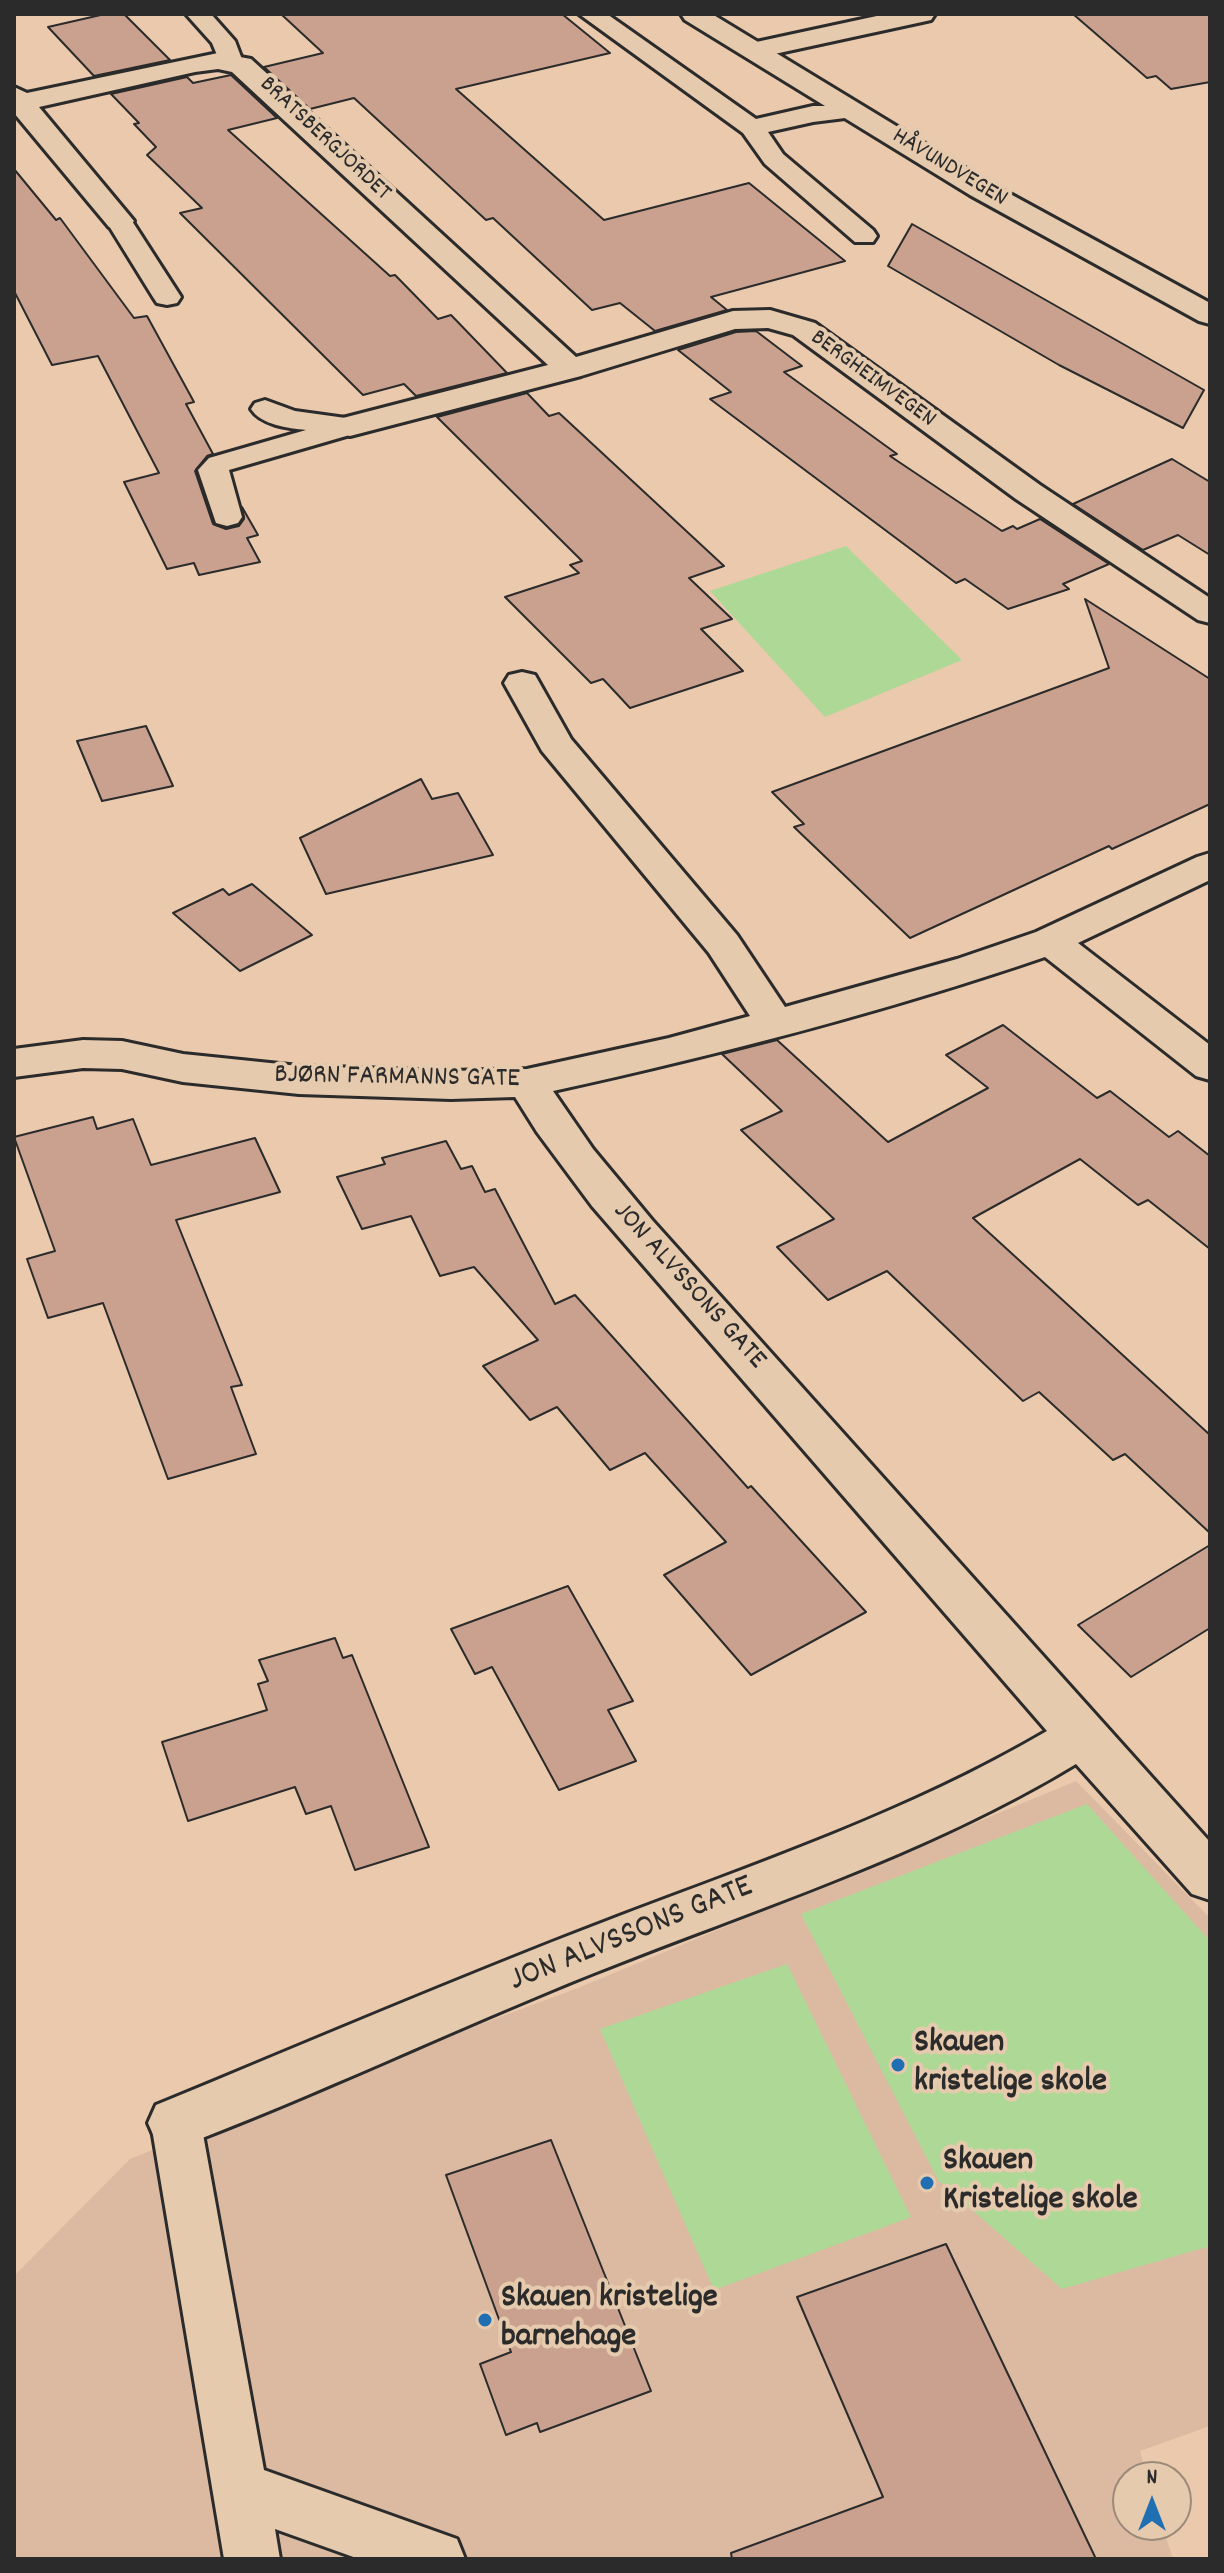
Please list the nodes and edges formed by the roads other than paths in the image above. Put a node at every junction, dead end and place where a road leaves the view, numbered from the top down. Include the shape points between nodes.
1 (198, 14) edge
2 (591, 14) edge
3 (694, 14) edge
4 (922, 14) edge
5 (756, 50) junction
6 (231, 62) junction
7 (18, 99) edge
8 (852, 111) junction
9 (752, 128) junction
10 (119, 221) joint
11 (864, 236) dead end
12 (167, 297) dead end
13 (1210, 315) edge
14 (570, 369) junction
15 (265, 409) dead end
16 (350, 426) junction
17 (227, 517) dead end
18 (1210, 613) edge
19 (522, 683) dead end
20 (1210, 865) edge
21 (1050, 941) junction
22 (775, 1023) junction
23 (14, 1063) edge
24 (1210, 1066) edge
25 (527, 1083) junction
26 (1080, 1737) junction
27 (1210, 1878) edge
28 (176, 2123) joint
29 (240, 2489) junction
30 (252, 2559) edge
31 (437, 2559) edge

1 - 6 lane via 223,41
2 - 9 lane
3 - 5 street, HÅVUNDVEGEN
4 - 5 street
5 - 8 street, HÅVUNDVEGEN
6 - 7 street, BRATSBERGJORDET via 195,64
6 - 14 street, BRATSBERGJORDET via 250,72
7 - 10 street
8 - 9 lane
8 - 13 street, HÅVUNDVEGEN via 980,189
9 - 11 lane via 774,159
10 - 12 lane
14 - 16 street, BERGHEIMVEGEN
14 - 18 street, BERGHEIMVEGEN via 733,320 787,322
15 - 16 lane via 289,419
16 - 17 lane via 219,464 213,470
19 - 22 street via 555,743 723,944
20 - 21 street, BJØRN FARMANNS GATE
21 - 22 street, BJØRN FARMANNS GATE
21 - 24 street
22 - 25 street, BJØRN FARMANNS GATE
23 - 25 street, BJØRN FARMANNS GATE via 122,1055 183,1068 299,1080
25 - 26 street, JON ALVSSONS GATE via 584,1171
26 - 27 street, JON ALVSSONS GATE
26 - 28 street, JON ALVSSONS GATE via 950,1810 547,1968
28 - 29 lane
29 - 30 lane
29 - 31 lane

